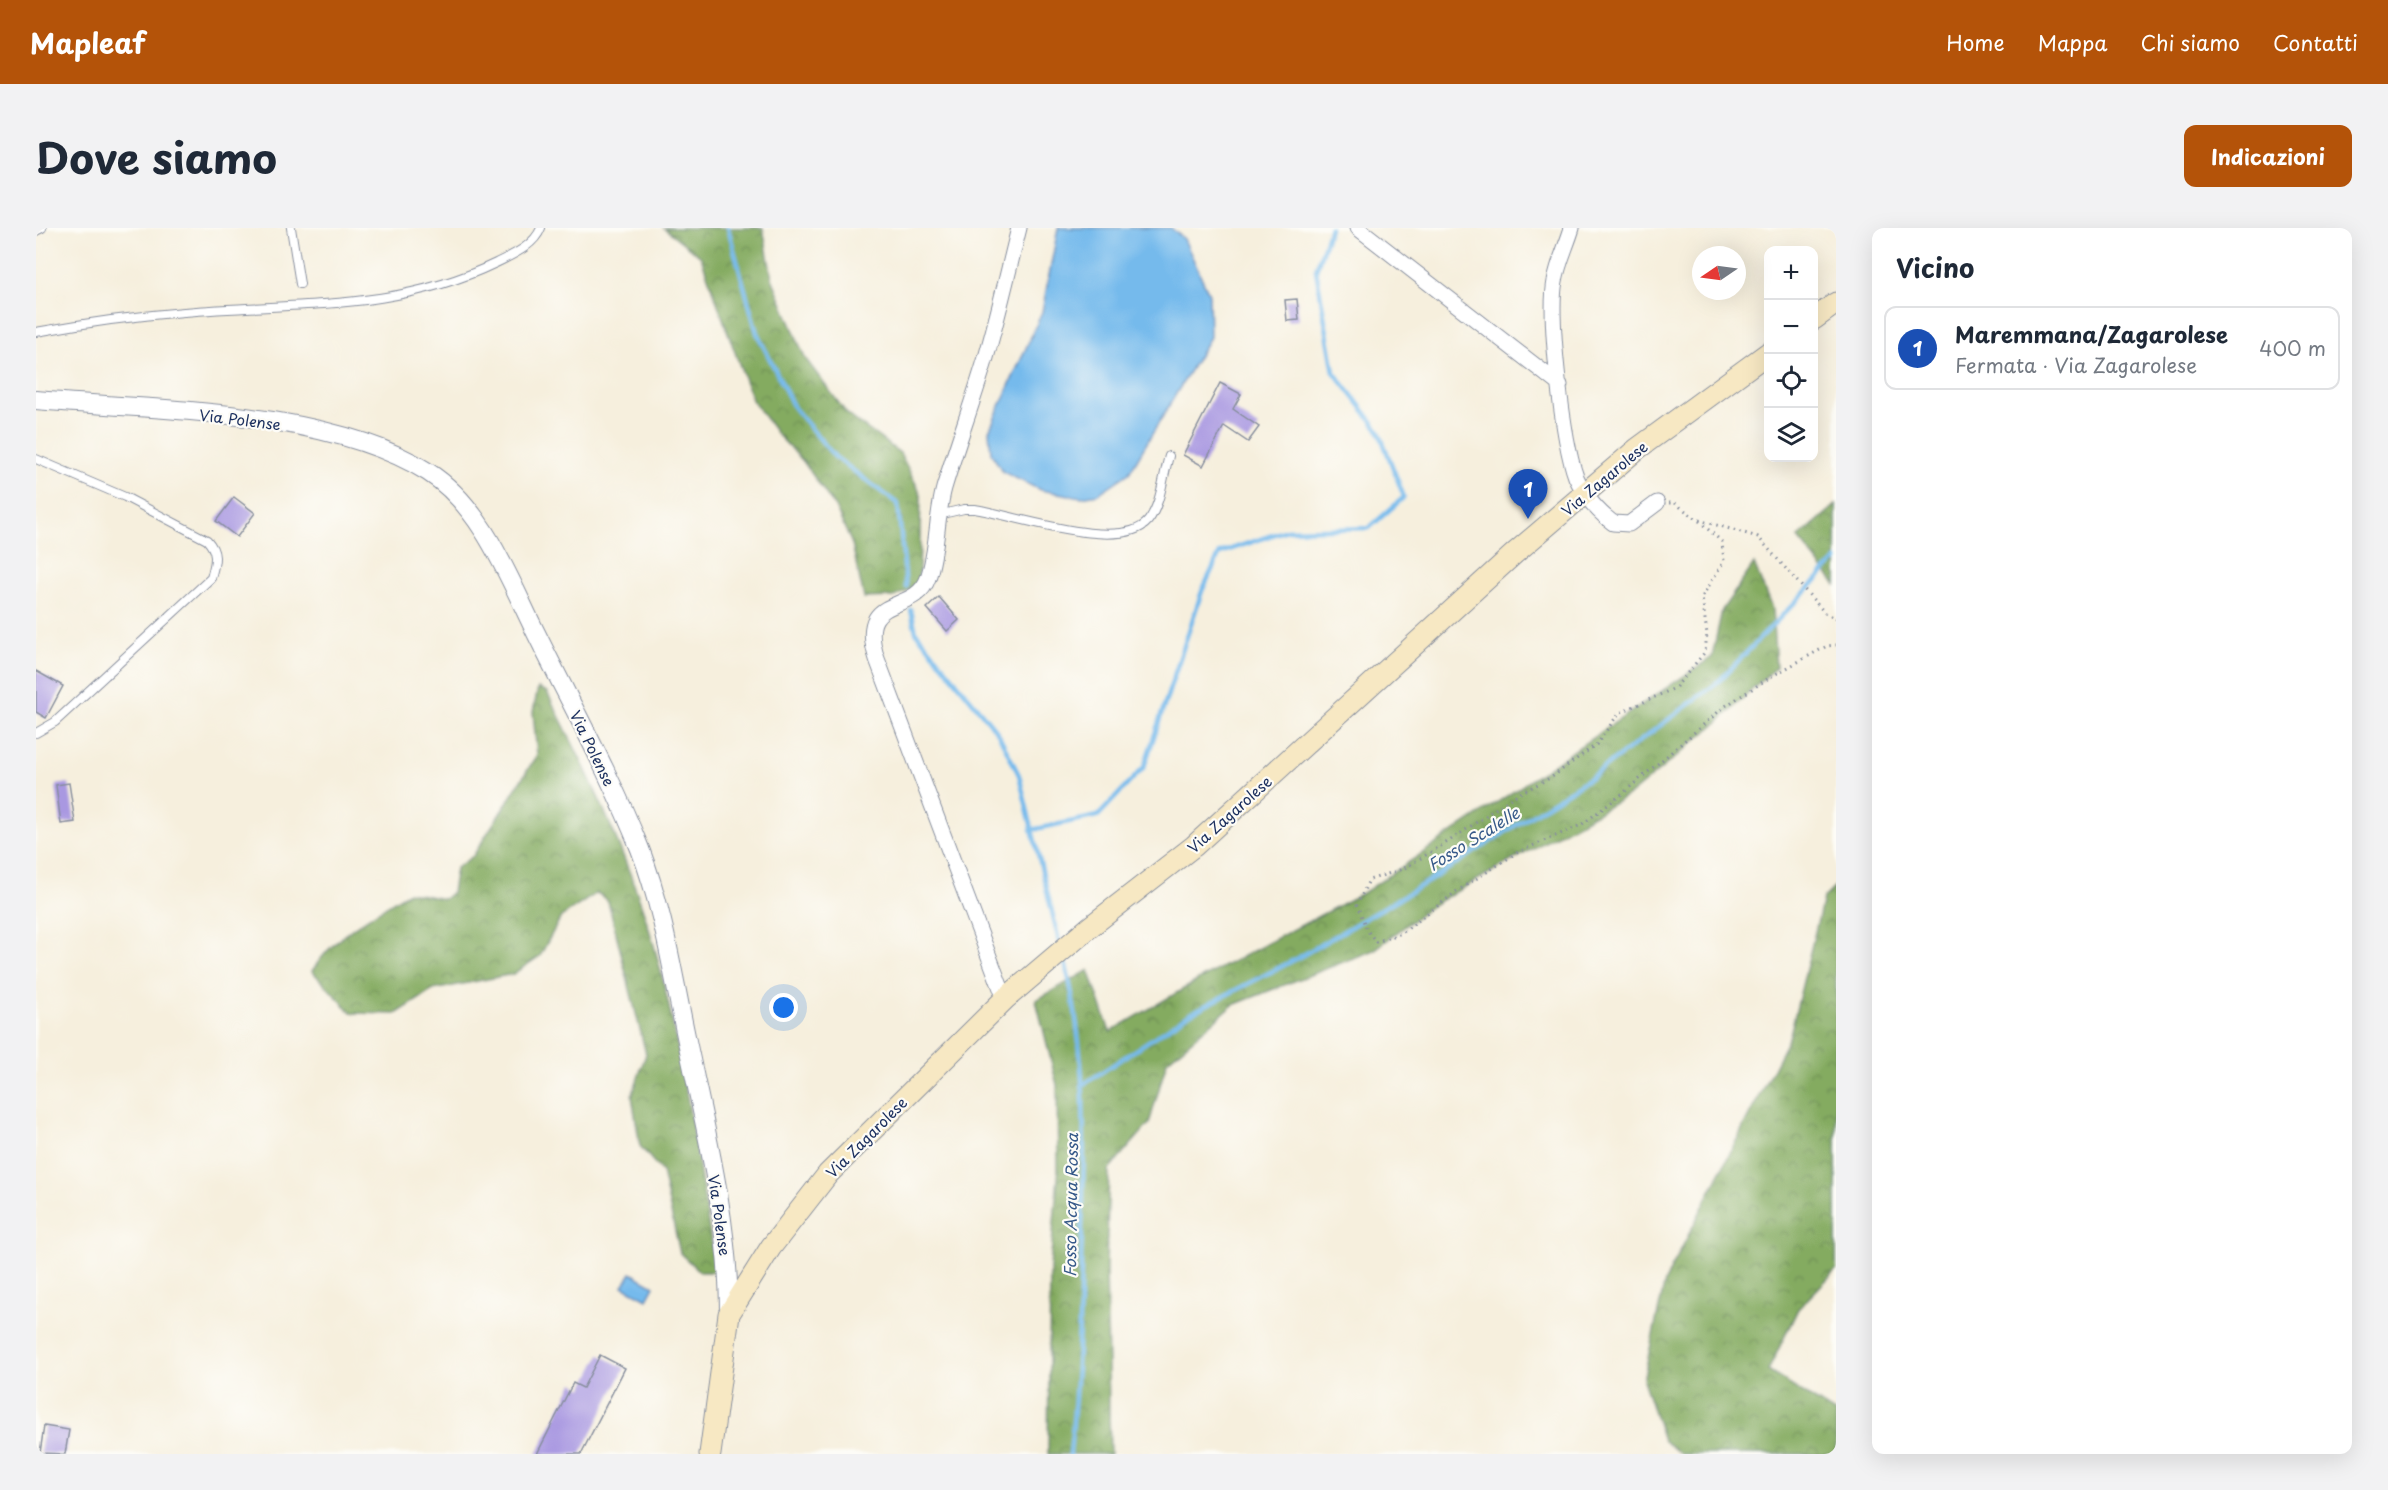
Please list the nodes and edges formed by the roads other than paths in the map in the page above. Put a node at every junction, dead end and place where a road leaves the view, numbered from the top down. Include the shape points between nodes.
1 (42, 228) edge
2 (291, 228) edge
3 (542, 228) edge
4 (1019, 228) edge
5 (1358, 228) edge
6 (1572, 228) edge
7 (36, 231) edge
8 (300, 284) dead end
9 (1836, 303) edge
10 (1818, 317) edge
11 (36, 332) edge
12 (1767, 354) edge
13 (1560, 385) junction
14 (36, 400) edge
15 (1169, 456) dead end
16 (36, 459) edge
17 (1585, 494) junction
18 (1657, 503) road end
19 (938, 515) junction
20 (36, 733) edge
21 (1005, 999) junction
22 (729, 1314) junction
23 (710, 1454) edge

1 - 7 lane
2 - 8 lane
3 - 11 lane via 529,244 503,259 455,281 410,294 306,306 138,316
4 - 19 street via 985,360
5 - 13 street
6 - 13 street via 1555,281
9 - 10 main road
12 - 17 main road, Via Zagarolese via 1637,449
13 - 17 street via 1576,476
14 - 22 street, Via Polense via 252,419 345,436 388,451 427,471 448,486 468,510 511,582 622,808 650,877 711,1152 728,1274
15 - 19 lane via 1153,514 1134,531 1120,534 1061,528 964,508
16 - 20 lane via 125,497 207,540 214,548 216,560 211,578 55,722
17 - 18 street via 1612,523 1629,524
17 - 21 main road, Via Zagarolese via 1194,846
19 - 21 street via 926,582 876,618 872,639
21 - 22 main road, Via Zagarolese via 828,1174 771,1247
22 - 23 main road, Via Polense

